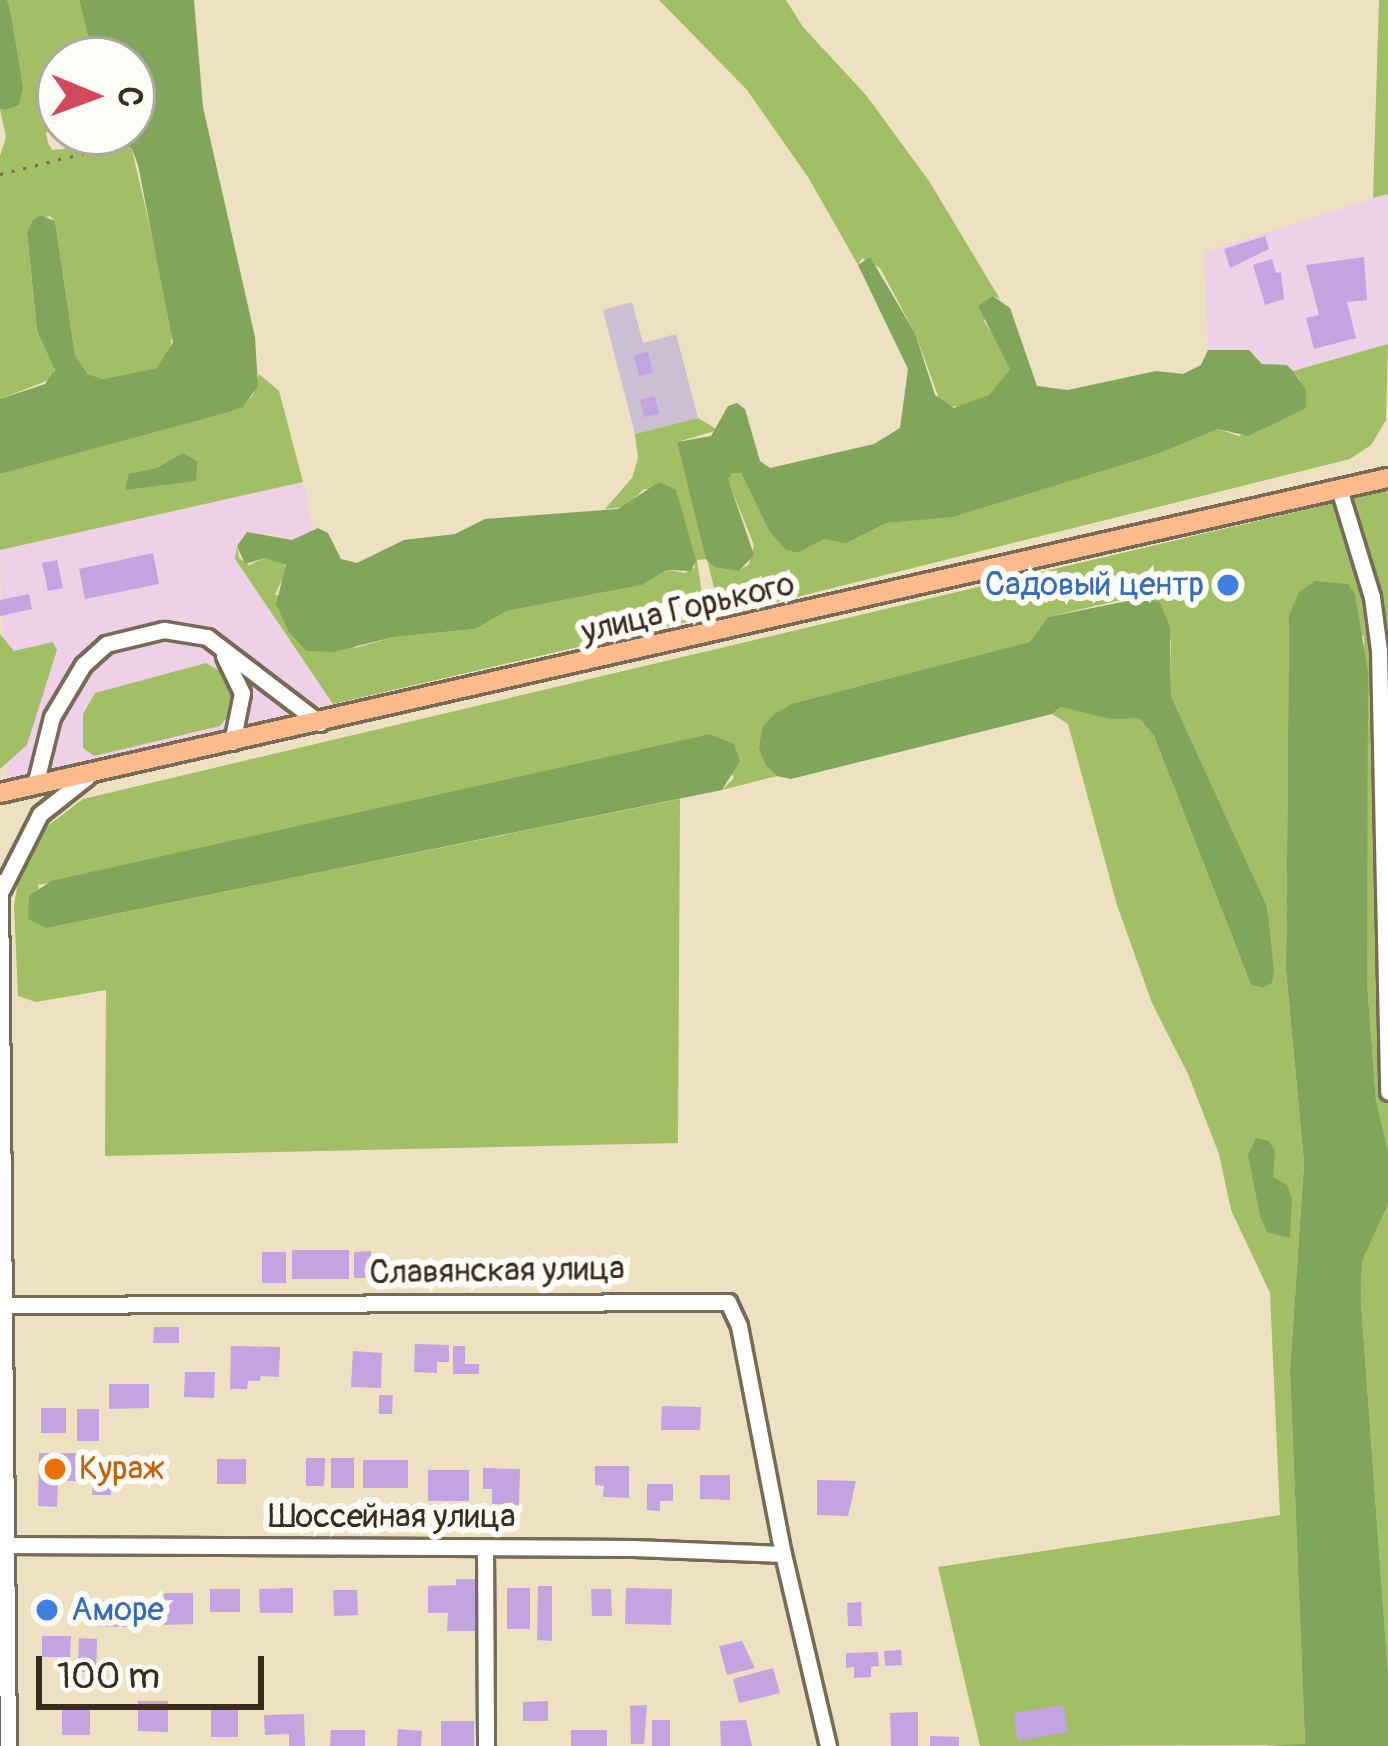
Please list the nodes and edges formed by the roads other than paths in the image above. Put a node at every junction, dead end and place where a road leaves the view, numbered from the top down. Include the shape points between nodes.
1 (1388, 478) edge
2 (1339, 489) junction
3 (207, 637) junction
4 (320, 722) junction
5 (232, 742) junction
6 (94, 772) junction
7 (34, 785) junction
8 (0, 793) edge
9 (0, 888) edge
10 (1388, 1092) edge
11 (8, 1305) junction
12 (5, 1545) edge
13 (485, 1548) junction
14 (783, 1554) junction
15 (8, 1746) edge
16 (486, 1746) edge
17 (828, 1746) edge

1 - 2 main road, улица Горького
2 - 4 main road, улица Горького
2 - 10 street via 1379,650
3 - 4 street
3 - 5 street via 242,693
3 - 7 street via 164,631 93,654 52,718
4 - 5 main road, улица Горького
5 - 6 main road, улица Горького
6 - 7 main road, улица Горького
6 - 9 street via 40,814
7 - 8 main road, улица Горького
9 - 11 street
11 - 12 street
11 - 14 street, Славянская улица via 720,1299 740,1326
12 - 13 street, Шоссейная улица
12 - 15 street
13 - 14 street, Шоссейная улица
13 - 16 street
14 - 17 street

